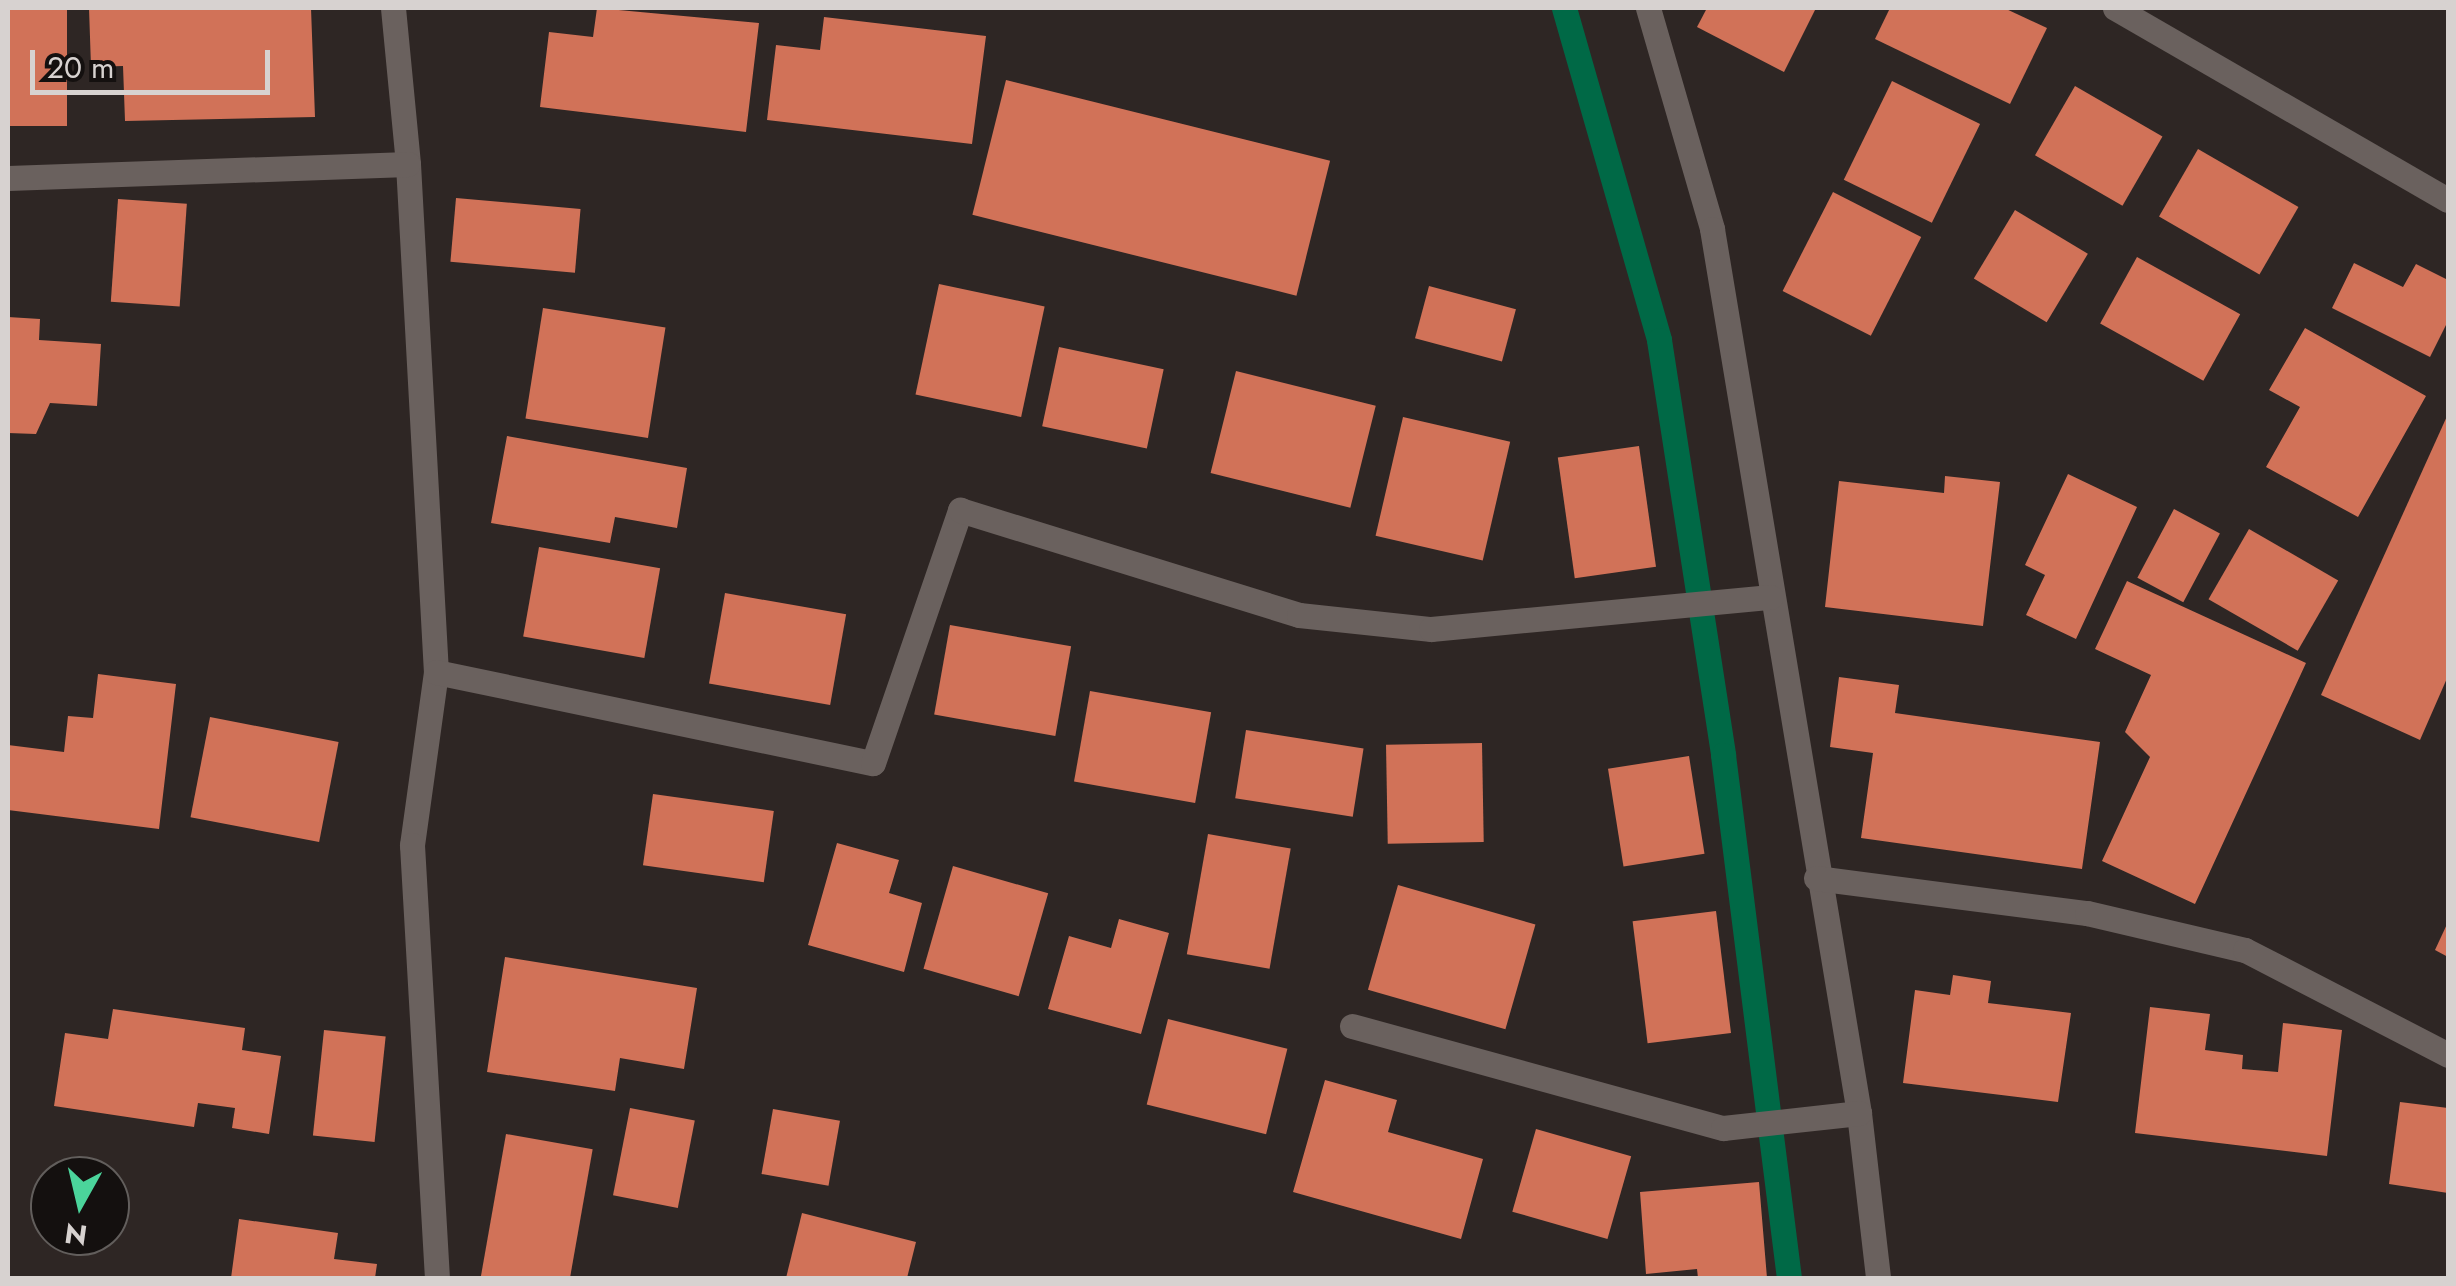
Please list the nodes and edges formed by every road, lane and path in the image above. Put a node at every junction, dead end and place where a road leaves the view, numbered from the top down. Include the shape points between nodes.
1 (393, 8) edge
2 (1648, 8) edge
3 (2115, 8) edge
4 (408, 164) junction
5 (8, 178) edge
6 (2448, 200) edge
7 (1762, 598) junction
8 (436, 672) junction
9 (1816, 878) junction
10 (1352, 1026) dead end
11 (2448, 1054) edge
12 (1859, 1114) junction
13 (437, 1278) edge
14 (1878, 1278) edge

1 - 4 street
2 - 7 street via 1712,230
3 - 6 street
4 - 5 street
4 - 8 street
7 - 8 street via 1431,629 1299,614 960,510 873,763
7 - 9 street
8 - 13 street via 412,845
9 - 11 street via 2087,913 2245,950
9 - 12 street
10 - 12 street via 1723,1128
12 - 14 street

